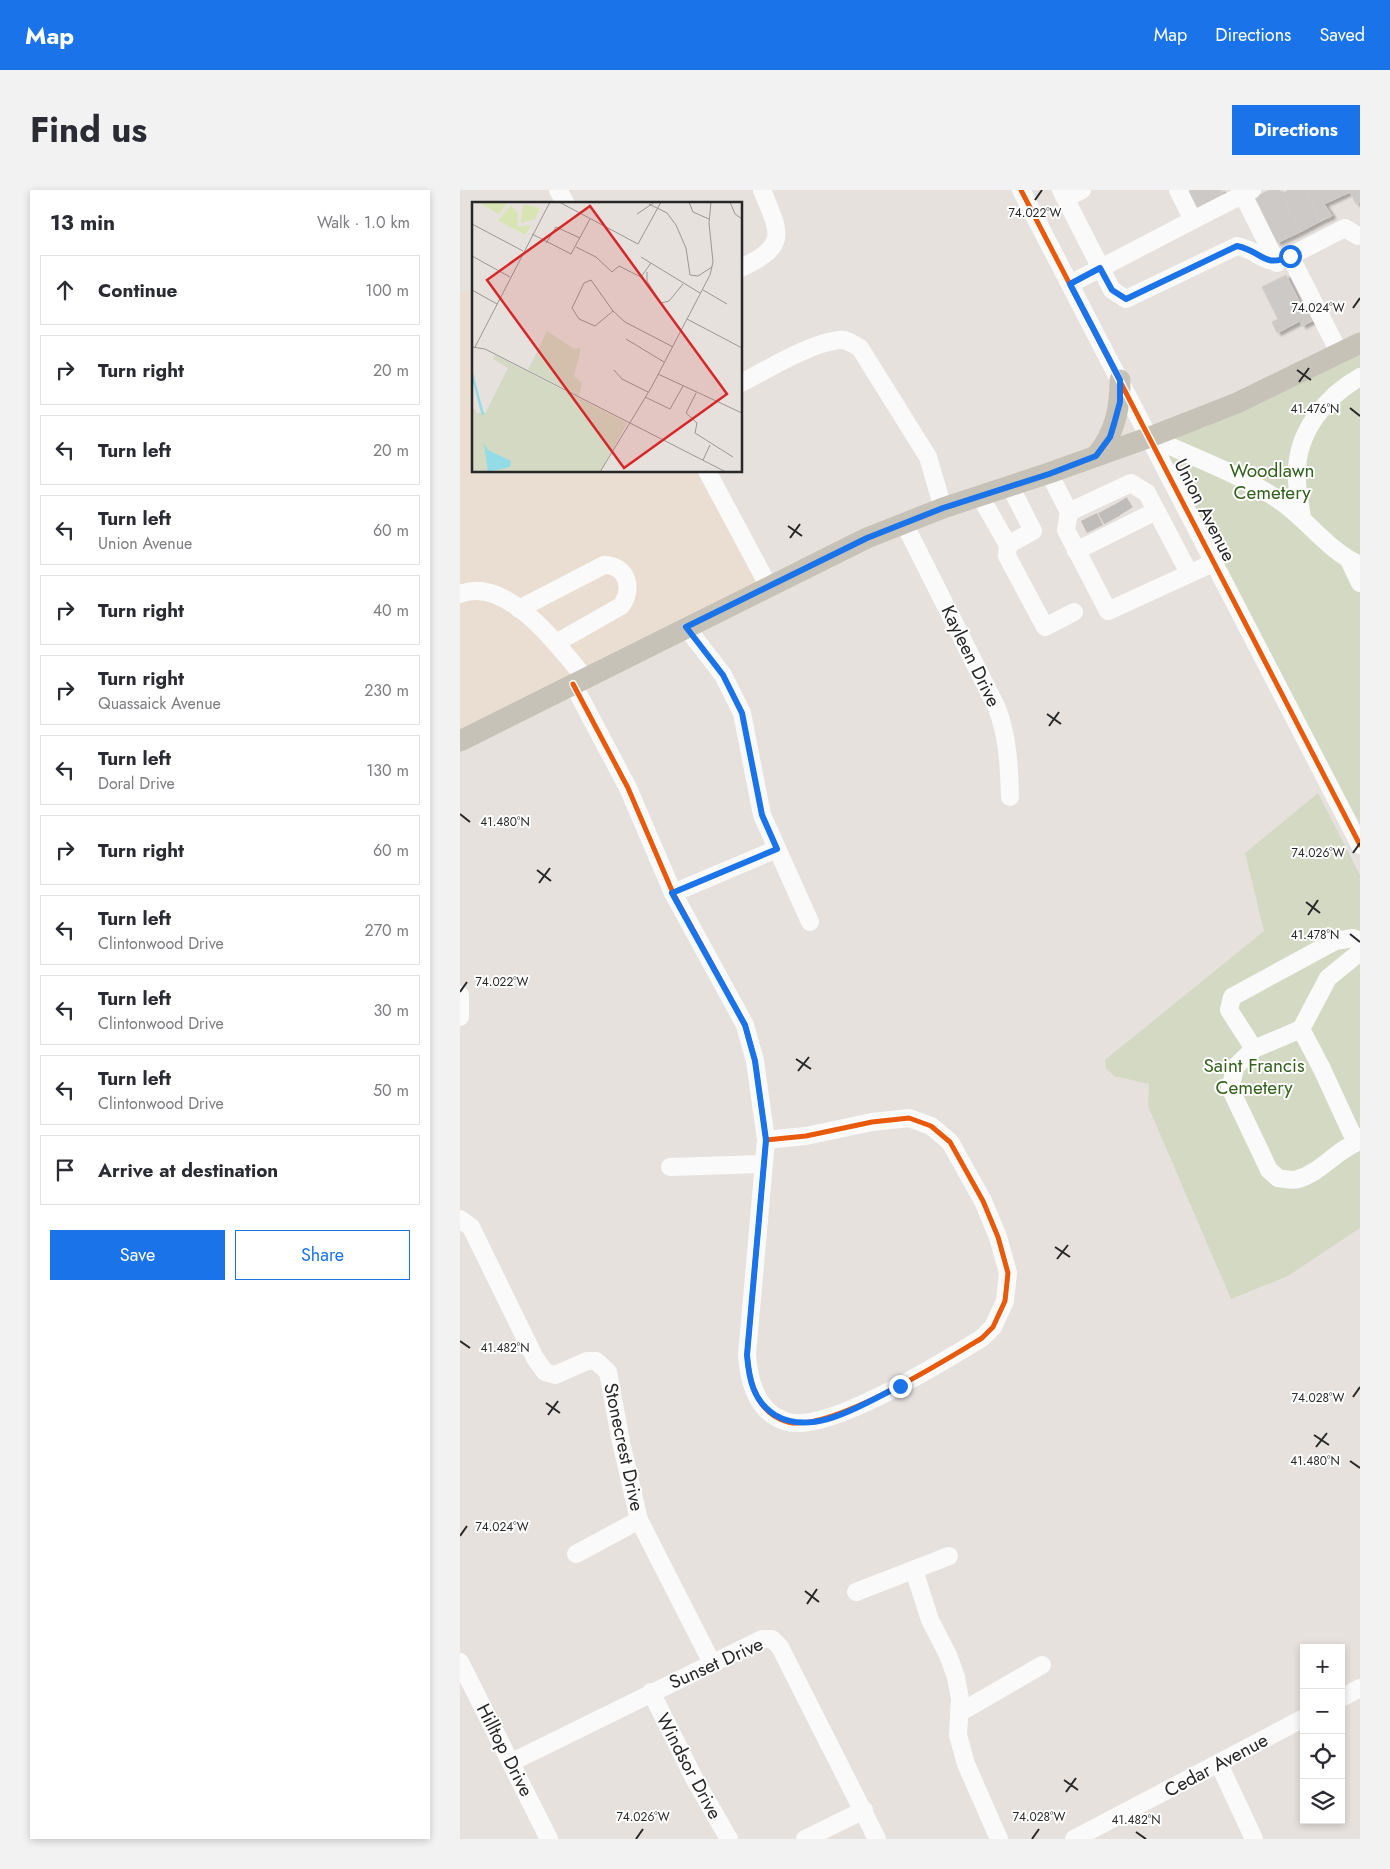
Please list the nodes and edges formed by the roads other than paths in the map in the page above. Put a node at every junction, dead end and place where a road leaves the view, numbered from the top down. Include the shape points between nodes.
1 (558, 190) edge
2 (762, 190) edge
3 (1021, 190) edge
4 (1082, 190) edge
5 (1178, 190) edge
6 (1247, 192) edge
7 (1063, 194) edge
8 (565, 202) edge
9 (1193, 220) junction
10 (1359, 237) edge
11 (1284, 259) junction
12 (742, 267) edge
13 (1100, 268) junction
14 (1070, 284) junction
15 (1360, 342) edge
16 (1339, 352) junction
17 (1360, 377) edge
18 (1120, 380) junction
19 (742, 383) edge
20 (1150, 437) junction
21 (1096, 456) junction
22 (708, 472) edge
23 (1049, 474) junction
24 (1010, 486) junction
25 (980, 496) junction
26 (943, 508) junction
27 (1115, 510) junction
28 (1156, 510) junction
29 (1302, 518) junction
30 (1087, 520) junction
31 (904, 523) junction
32 (1008, 545) junction
33 (1076, 550) junction
34 (1215, 562) junction
35 (1355, 563) edge
36 (1189, 573) junction
37 (1360, 584) edge
38 (769, 587) junction
39 (460, 594) edge
40 (519, 609) junction
41 (1074, 612) dead end
42 (686, 627) junction
43 (556, 643) junction
44 (579, 681) junction
45 (460, 741) edge
46 (1010, 797) dead end
47 (1360, 845) edge
48 (777, 849) junction
49 (672, 893) junction
50 (810, 922) dead end
51 (1360, 941) edge
52 (1315, 952) junction
53 (1360, 952) edge
54 (1328, 978) junction
55 (460, 995) edge
56 (460, 1017) edge
57 (1301, 1029) junction
58 (1254, 1049) junction
59 (766, 1140) junction
60 (1360, 1142) edge
61 (762, 1164) junction
62 (670, 1167) dead end
63 (460, 1219) edge
64 (638, 1520) junction
65 (576, 1554) dead end
66 (949, 1556) dead end
67 (914, 1570) junction
68 (856, 1592) dead end
69 (460, 1662) edge
70 (712, 1663) junction
71 (1042, 1665) dead end
72 (1360, 1688) edge
73 (651, 1692) junction
74 (1345, 1696) edge
75 (959, 1713) junction
76 (1300, 1720) edge
77 (512, 1762) junction
78 (1219, 1764) junction
79 (864, 1810) junction
80 (549, 1839) edge
81 (729, 1839) edge
82 (805, 1839) edge
83 (878, 1839) edge
84 (999, 1839) edge
85 (1074, 1839) edge
86 (1254, 1839) edge

1 - 8 street
2 - 12 street via 778,235 768,254
3 - 14 street, Union Avenue
4 - 7 street
5 - 9 street
6 - 9 street
6 - 11 street
7 - 13 street
9 - 13 street
10 - 11 street via 1345,228
11 - 13 street via 1268,261 1248,248 1237,246 1126,299 1112,290
11 - 16 street
13 - 14 street
14 - 18 street, Union Avenue
15 - 16 main road
16 - 20 main road via 1237,403
17 - 29 street via 1320,409 1299,450 1296,473
18 - 20 street, Union Avenue
18 - 21 main road via 1120,402 1110,437
19 - 26 street via 816,346 849,341 860,348 928,457
20 - 21 main road
20 - 29 street via 1264,490
20 - 34 street, Union Avenue
21 - 23 main road
22 - 38 street
23 - 24 main road
23 - 30 street
24 - 25 main road
24 - 32 street via 1033,531
25 - 26 main road
25 - 32 street
26 - 31 main road
27 - 28 street
27 - 28 street via 1131,483 1147,493
27 - 30 street
27 - 30 street
28 - 36 street
29 - 35 street
30 - 33 street
30 - 33 street via 1066,530
31 - 38 main road
31 - 46 street, Kayleen Drive via 998,708 1006,732
32 - 41 street via 1007,556 1045,627
33 - 36 street via 1108,611
34 - 36 street
34 - 47 street, Union Avenue
35 - 37 street
38 - 42 main road
39 - 40 street via 469,591 499,595
40 - 43 street
40 - 43 street via 604,565 613,565 622,571 628,589 621,606
42 - 44 main road
42 - 48 street via 723,675 742,713 762,815
43 - 44 street
44 - 45 main road
44 - 49 street
48 - 49 street
48 - 50 street
49 - 59 street via 745,1025 755,1061
51 - 52 street via 1353,938 1335,941
52 - 54 street
52 - 58 street via 1232,996 1229,1010
53 - 54 street
54 - 57 street
55 - 56 street
57 - 58 street
57 - 60 street via 1351,1132
58 - 60 street via 1236,1066 1230,1088 1269,1170 1278,1178 1297,1179 1324,1165 1348,1145
59 - 61 street
59 - 61 street via 909,1118 931,1126 950,1142 983,1201 998,1237 1008,1274 1005,1301 993,1327 982,1338 900,1386 824,1419 787,1422 764,1408 753,1390 747,1355
61 - 62 street
63 - 64 street, Stonecrest Drive via 471,1227 535,1358 545,1372 555,1375 596,1361 608,1372
64 - 65 street
64 - 70 street, Stonecrest Drive
66 - 67 street
67 - 68 street
67 - 75 street via 930,1620 956,1677
69 - 77 street, Hilltop Drive
70 - 73 street, Sunset Drive
70 - 79 street, Sunset Drive via 762,1639 772,1639 780,1646
71 - 75 street
72 - 74 street
73 - 77 street, Sunset Drive
73 - 81 street, Windsor Drive via 694,1780
75 - 84 street via 958,1735 966,1764
76 - 78 street, Cedar Avenue
77 - 80 street, Hilltop Drive
78 - 85 street, Cedar Avenue
78 - 86 street
79 - 82 street
79 - 83 street, Sunset Drive

